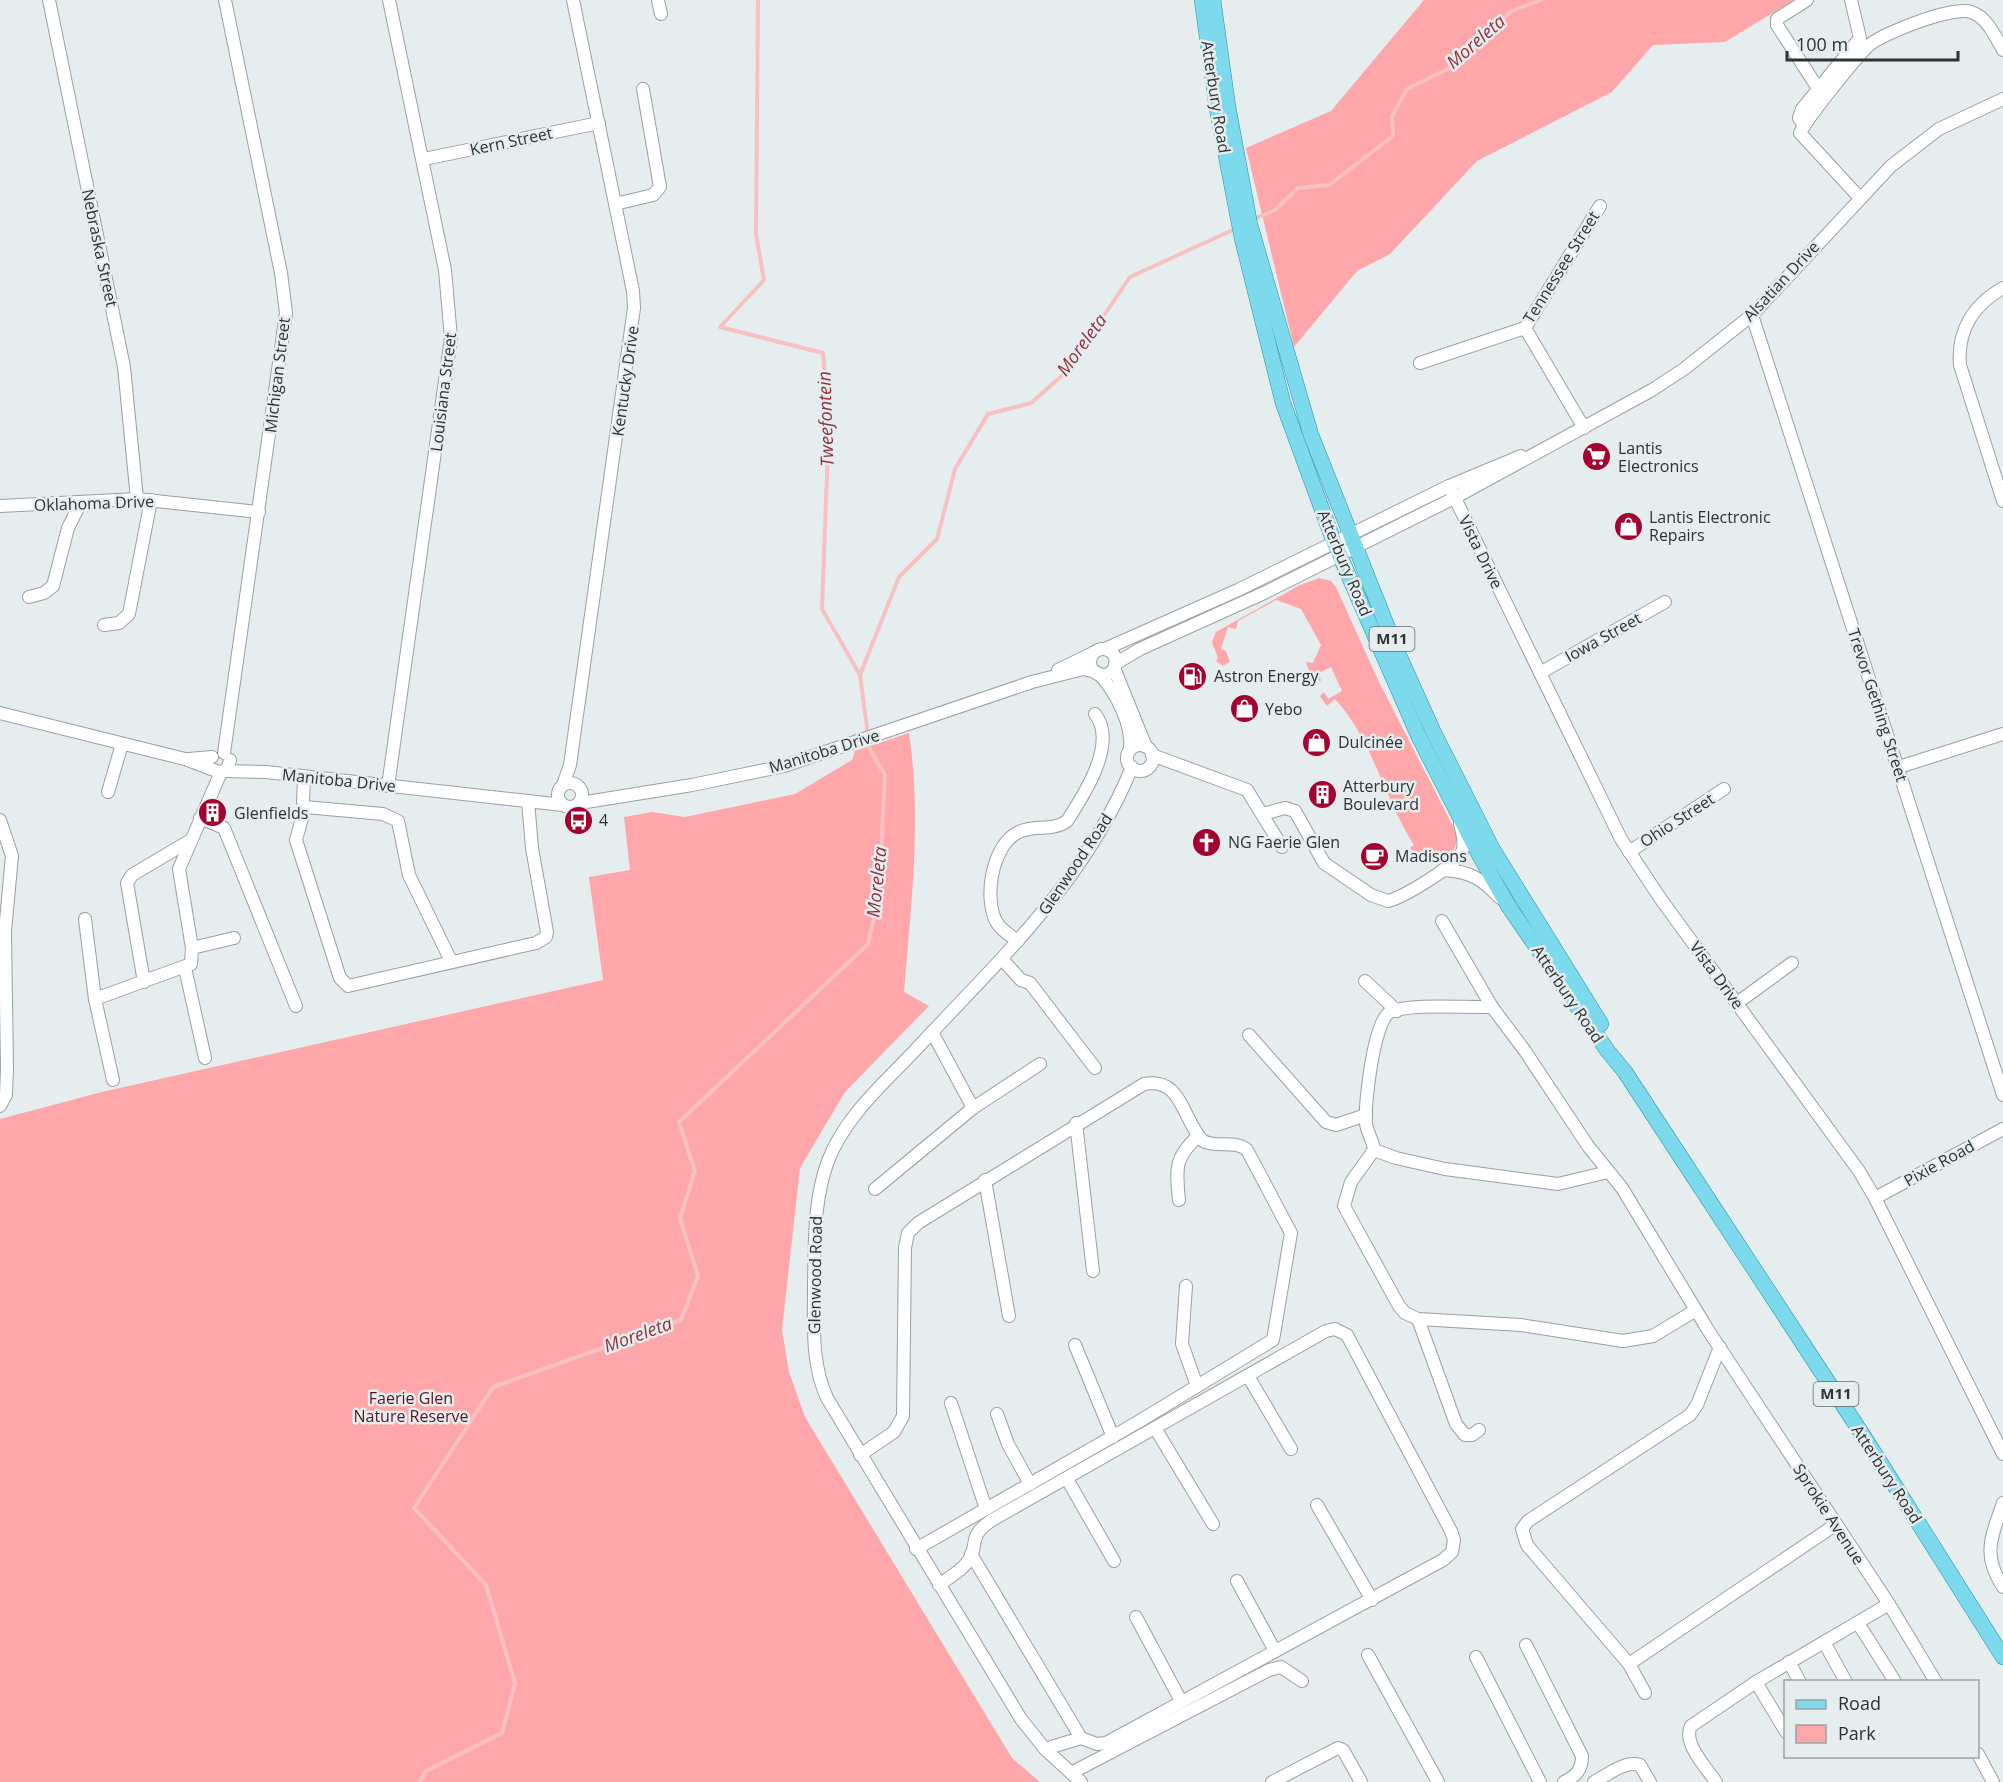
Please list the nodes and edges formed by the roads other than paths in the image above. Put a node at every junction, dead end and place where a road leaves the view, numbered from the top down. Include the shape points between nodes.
1 (49, 0) edge
2 (225, 0) edge
3 (389, 0) edge
4 (573, 0) edge
5 (658, 0) edge
6 (1202, 0) edge
7 (1213, 0) edge
8 (1807, 0) edge
9 (1851, 0) edge
10 (661, 14) dead end
11 (2003, 50) edge
12 (643, 89) dead end
13 (1819, 90) junction
14 (2003, 99) edge
15 (598, 123) junction
16 (1803, 131) junction
17 (424, 159) junction
18 (1237, 188) junction
19 (1859, 197) junction
20 (615, 204) junction
21 (1600, 206) dead end
22 (1255, 262) junction
23 (2003, 288) edge
24 (1752, 315) junction
25 (1525, 328) junction
26 (1420, 363) dead end
27 (1584, 429) junction
28 (1545, 448) junction
29 (1449, 486) junction
30 (1455, 498) junction
31 (137, 499) junction
32 (152, 500) junction
33 (2003, 501) edge
34 (81, 502) junction
35 (0, 507) edge
36 (259, 512) junction
37 (1352, 541) junction
38 (1337, 548) junction
39 (29, 597) dead end
40 (1665, 602) dead end
41 (104, 626) dead end
42 (1099, 651) junction
43 (1114, 666) junction
44 (1540, 672) junction
45 (1097, 673) junction
46 (1032, 682) junction
47 (0, 713) edge
48 (1095, 714) dead end
49 (2003, 734) edge
50 (122, 744) junction
51 (1145, 761) junction
52 (221, 764) junction
53 (570, 765) junction
54 (1899, 767) junction
55 (304, 777) junction
56 (388, 786) junction
57 (578, 786) junction
58 (561, 788) junction
59 (1724, 789) dead end
60 (108, 792) dead end
61 (609, 797) junction
62 (528, 801) junction
63 (580, 803) junction
64 (562, 805) junction
65 (305, 807) junction
66 (1263, 814) junction
67 (1459, 817) junction
68 (200, 818) junction
69 (0, 820) edge
70 (191, 840) junction
71 (1282, 847) dead end
72 (1629, 852) junction
73 (1443, 870) junction
74 (1509, 907) junction
75 (85, 919) dead end
76 (1443, 921) dead end
77 (234, 938) dead end
78 (1018, 941) junction
79 (192, 948) junction
80 (1002, 959) junction
81 (451, 961) junction
82 (1792, 963) dead end
83 (185, 968) junction
84 (1365, 981) dead end
85 (144, 982) junction
86 (95, 999) junction
87 (1737, 1003) junction
88 (296, 1005) dead end
89 (1492, 1007) junction
90 (1397, 1011) junction
91 (932, 1032) junction
92 (1249, 1035) dead end
93 (205, 1058) dead end
94 (1040, 1064) dead end
95 (1095, 1068) dead end
96 (1625, 1072) junction
97 (113, 1080) dead end
98 (2003, 1095) edge
99 (0, 1106) edge
100 (973, 1108) junction
101 (1366, 1116) junction
102 (1076, 1123) junction
103 (2003, 1129) edge
104 (1198, 1136) junction
105 (1374, 1150) junction
106 (1608, 1172) junction
107 (986, 1180) junction
108 (875, 1189) dead end
109 (1875, 1198) junction
110 (1179, 1200) dead end
111 (1093, 1271) dead end
112 (1186, 1286) dead end
113 (1696, 1310) junction
114 (1009, 1316) dead end
115 (1418, 1319) junction
116 (1075, 1345) dead end
117 (1720, 1347) junction
118 (1248, 1376) junction
119 (1197, 1386) junction
120 (951, 1403) dead end
121 (997, 1414) dead end
122 (1155, 1428) junction
123 (1479, 1430) dead end
124 (1113, 1437) junction
125 (1291, 1449) dead end
126 (2003, 1454) edge
127 (860, 1455) junction
128 (1067, 1479) junction
129 (1030, 1484) junction
130 (2003, 1503) edge
131 (1317, 1504) dead end
132 (986, 1509) junction
133 (1213, 1524) dead end
134 (1835, 1525) junction
135 (916, 1549) junction
136 (971, 1554) junction
137 (1114, 1561) dead end
138 (1237, 1581) dead end
139 (939, 1586) junction
140 (2003, 1587) edge
141 (1372, 1600) junction
142 (1889, 1604) junction
143 (1136, 1617) dead end
144 (1858, 1623) junction
145 (1988, 1636) junction
146 (1824, 1642) junction
147 (1526, 1645) dead end
148 (1275, 1651) junction
149 (1368, 1655) dead end
150 (2003, 1656) edge
151 (1476, 1657) dead end
152 (1789, 1662) junction
153 (1629, 1664) junction
154 (2003, 1671) edge
155 (1799, 1680) edge
156 (1845, 1680) edge
157 (1894, 1680) edge
158 (1935, 1680) edge
159 (1302, 1681) dead end
160 (1756, 1682) junction
161 (1645, 1694) dead end
162 (1181, 1701) junction
163 (1784, 1730) edge
164 (1081, 1738) junction
165 (1045, 1749) junction
166 (1979, 1757) edge
167 (1076, 1778) edge
168 (1274, 1781) edge
169 (1361, 1782) edge
170 (1438, 1782) edge
171 (1540, 1782) edge
172 (1564, 1782) edge
173 (1594, 1782) edge
174 (1650, 1782) edge
175 (1716, 1782) edge
176 (1994, 1782) edge

1 - 31 street, Nebraska Street via 124,367
2 - 36 street, Michigan Street via 281,273 285,313
3 - 17 street, Louisiana Street
4 - 15 street, Kentucky Drive
5 - 10 street
6 - 18 main road, Atterbury Road / M11 via 1206,41
7 - 18 main road, Atterbury Road / M11
8 - 13 street via 1777,20 1777,25
9 - 13 street via 1860,38
11 - 16 street via 1991,29 1972,12 1959,11 1910,26 1868,46
12 - 20 street via 660,187 653,195
13 - 16 street via 1802,109
14 - 19 street, Alsatian Drive via 1939,129
15 - 17 street, Kern Street
15 - 20 street, Kentucky Drive
16 - 19 street
17 - 56 street, Louisiana Street via 450,299 451,338
18 - 22 main road, Atterbury Road / M11
19 - 24 street, Alsatian Drive
20 - 53 street, Kentucky Drive via 633,291 633,322
21 - 25 street, Tennessee Street
22 - 37 main road, Atterbury Road / M11 via 1301,407
22 - 38 main road, Atterbury Road / M11 via 1283,403
23 - 33 street via 1974,312 1962,335 1959,354
24 - 27 street, Alsatian Drive via 1684,369
24 - 54 street, Trevor Gething Street
25 - 26 street, Tennessee Street
25 - 27 street
27 - 28 street, Alsatian Drive
28 - 29 street, Alsatian Drive
28 - 30 street, Alsatian Drive
29 - 30 street, Vista Drive
29 - 37 street, Alsatian Drive
30 - 37 street, Alsatian Drive
30 - 44 street, Vista Drive
31 - 32 street, Oklahoma Drive
31 - 34 street, Oklahoma Drive
32 - 36 street, Oklahoma Drive
32 - 41 street via 129,614 119,623
34 - 35 street, Oklahoma Drive
34 - 39 street via 68,528 53,586
36 - 52 street, Michigan Street
37 - 38 street
37 - 96 main road, Atterbury Road / M11 via 1406,671 1470,806 1522,900 1603,1028
38 - 42 street, Manitoba Drive
38 - 43 street via 1256,597 1140,649
38 - 67 main road, Atterbury Road / M11 via 1419,737
40 - 44 street, Iowa Street
42 - 43 street via 1112,654
42 - 45 street via 1090,663
42 - 46 street, Manitoba Drive
43 - 45 street via 1109,673
43 - 51 street
44 - 72 street, Vista Drive
45 - 46 street, Manitoba Drive via 1083,669
45 - 51 street via 1110,688 1124,717 1130,750 1139,746
46 - 61 street, Manitoba Drive via 784,766
47 - 50 street, Manitoba Drive
48 - 78 street via 1102,724 1104,747 1066,821 1057,827 1020,831 999,853 992,882 993,911 1000,927
49 - 54 street
50 - 52 street, Manitoba Drive
50 - 60 street
51 - 66 street via 1173,764 1243,787
51 - 78 street, Glenwood Road via 1058,895
52 - 55 street, Manitoba Drive
52 - 68 street, Michigan Street
53 - 57 street, Kentucky Drive
53 - 58 street, Kentucky Drive
54 - 98 street, Trevor Gething Street
55 - 56 street, Manitoba Drive
55 - 65 street
56 - 62 street, Manitoba Drive
57 - 58 street
57 - 61 street, Manitoba Drive
57 - 63 street via 583,796
58 - 62 street, Manitoba Drive via 539,800
58 - 64 street
59 - 72 street, Ohio Street
61 - 63 street, Manitoba Drive
62 - 64 street, Manitoba Drive
62 - 81 street via 546,937 536,943
63 - 64 street via 572,808
65 - 81 street via 382,814 398,821 413,884
65 - 81 street via 296,840 342,982 352,986
66 - 71 street
66 - 73 street via 1284,808 1295,811 1324,863 1382,900 1395,900
67 - 73 street via 1464,845 1459,856
67 - 74 main road, Atterbury Road / M11
68 - 70 street, Michigan Street
68 - 88 street via 224,828
69 - 99 street via 12,856 5,931 6,1095
70 - 79 street, Michigan Street via 179,869
70 - 85 street via 132,875 127,883
72 - 87 street, Vista Drive
73 - 74 street via 1477,876
74 - 96 main road, Atterbury Road / M11
75 - 86 street
76 - 89 street, Sprokie Avenue
77 - 79 street
78 - 80 street, Glenwood Road
79 - 83 street via 193,960
80 - 91 street, Glenwood Road
80 - 95 street via 1021,980 1030,983
82 - 87 street
83 - 85 street
83 - 93 street
84 - 90 street
85 - 86 street
86 - 97 street
87 - 109 street, Vista Drive
89 - 90 street
89 - 106 street, Sprokie Avenue
90 - 101 street via 1385,1016 1377,1034
91 - 100 street
91 - 127 street, Glenwood Road via 847,1126 829,1159 818,1197 815,1361 827,1398
92 - 101 street via 1326,1122 1336,1125
94 - 100 street
96 - 145 main road, Atterbury Road / M11 via 1866,1440
100 - 108 street
101 - 105 street
102 - 104 street via 1139,1085 1158,1083 1176,1094
102 - 107 street
102 - 111 street
103 - 109 street, Pixie Road
104 - 110 street via 1179,1158
104 - 119 street via 1209,1144 1242,1146 1247,1150 1292,1233 1275,1336
105 - 106 street via 1445,1169 1558,1184
105 - 115 street via 1351,1182 1344,1211 1399,1306
106 - 113 street, Sprokie Avenue via 1643,1219
107 - 114 street
107 - 127 street via 908,1233 903,1416 894,1432
109 - 126 street, Vista Drive
112 - 119 street via 1182,1344
113 - 115 street via 1653,1336 1623,1341 1521,1325
113 - 117 street, Sprokie Avenue
115 - 123 street via 1456,1424 1465,1435
116 - 124 street
117 - 134 street, Sprokie Avenue
117 - 153 street via 1690,1415 1528,1521 1522,1529 1527,1545
118 - 122 street
118 - 125 street
118 - 141 street via 1326,1331 1335,1329 1347,1335 1454,1540 1449,1556
119 - 124 street
120 - 132 street
121 - 129 street
122 - 128 street
122 - 133 street
124 - 129 street
127 - 135 street, Glenwood Road
128 - 136 street via 980,1528
128 - 137 street
129 - 132 street
130 - 140 street via 1989,1553 1993,1571
131 - 141 street
132 - 135 street
134 - 142 street, Sprokie Avenue
134 - 153 street
135 - 139 street, Glenwood Road
136 - 139 street via 965,1565
136 - 164 street
138 - 148 street
139 - 165 street, Glenwood Road via 1021,1719
141 - 148 street
142 - 144 street
142 - 158 street, Sprokie Avenue
143 - 162 street
144 - 146 street
144 - 157 street
145 - 150 main road, Atterbury Road / M11
145 - 154 main road, Atterbury Road / M11
146 - 152 street
146 - 156 street
147 - 172 street via 1582,1756 1581,1769
148 - 162 street
149 - 170 street
151 - 171 street
152 - 155 street
152 - 160 street
153 - 161 street
159 - 167 street via 1281,1667 1269,1670
160 - 163 street
160 - 175 street via 1689,1729 1690,1742
162 - 164 street via 1106,1743
164 - 165 street
165 - 167 street, Glenwood Road
166 - 176 street
168 - 169 street via 1338,1748 1343,1750
173 - 174 street via 1635,1763

